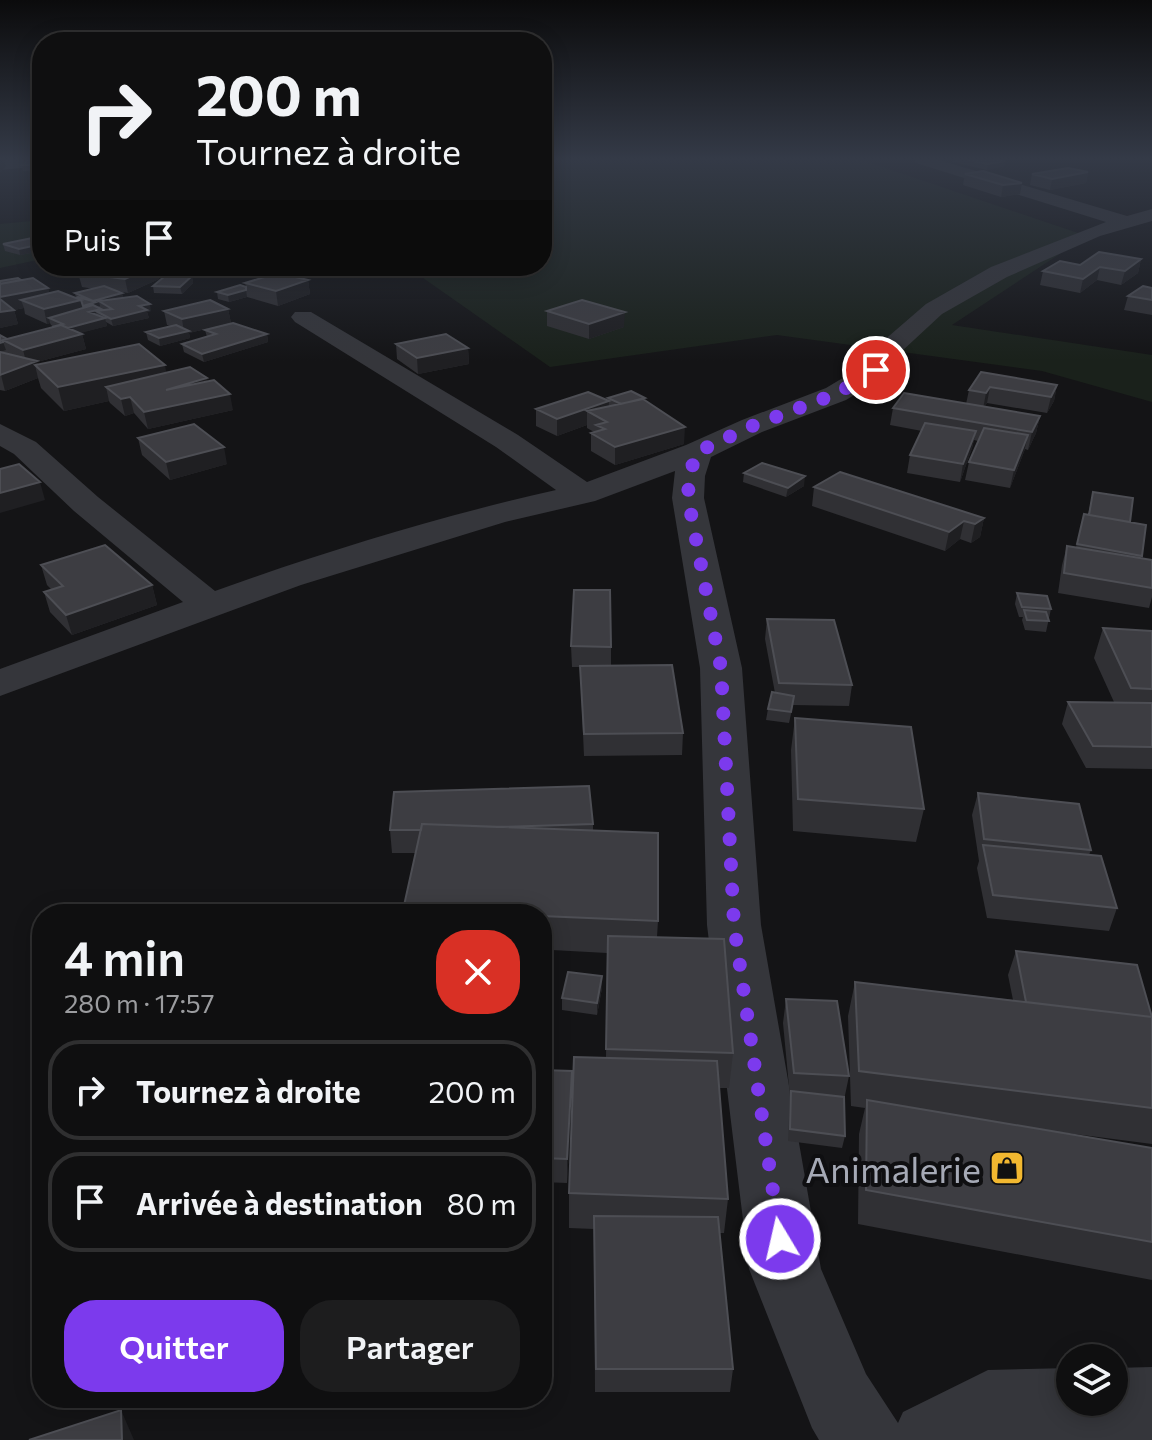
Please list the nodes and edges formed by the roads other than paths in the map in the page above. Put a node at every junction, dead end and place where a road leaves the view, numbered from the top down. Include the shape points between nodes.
1 (1109, 227) edge
2 (303, 317) dead end
3 (0, 433) edge
4 (697, 452) junction
5 (583, 494) junction
6 (212, 607) junction
7 (0, 683) edge
8 (1152, 1406) edge
9 (865, 1440) edge
10 (931, 1440) edge

1 - 4 street via 999,272 934,309 891,347 876,370 836,394
2 - 5 street via 507,441
3 - 6 street via 25,448
4 - 5 street
4 - 9 street via 688,498 721,668 734,925 782,1254 839,1401
5 - 6 street via 496,514 288,577
6 - 7 street
8 - 10 street via 988,1409

